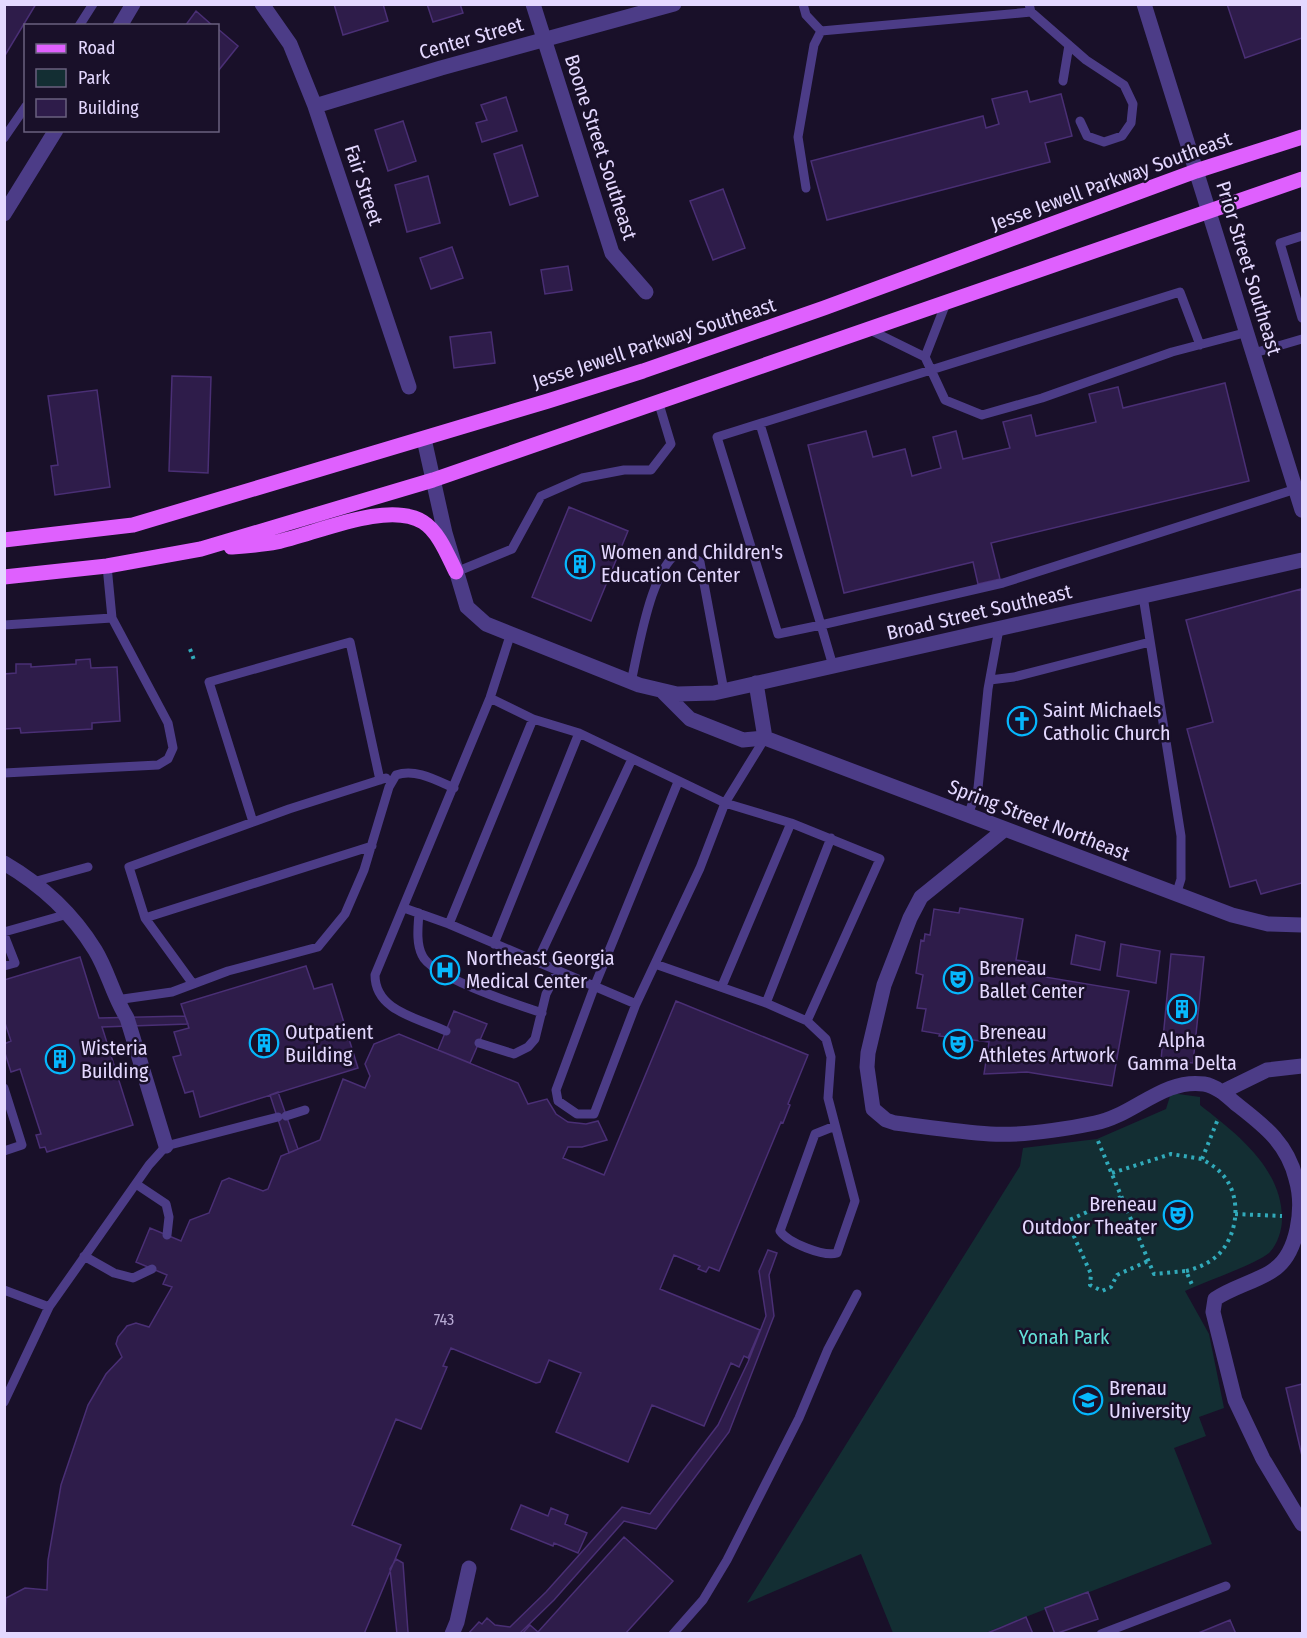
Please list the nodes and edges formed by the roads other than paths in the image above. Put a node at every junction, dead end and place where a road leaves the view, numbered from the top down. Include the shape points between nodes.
1 (93, 4) edge
2 (133, 4) edge
3 (262, 4) edge
4 (533, 4) edge
5 (674, 4) edge
6 (803, 4) edge
7 (1144, 4) edge
8 (1030, 8) edge
9 (80, 24) edge
10 (121, 24) edge
11 (820, 31) junction
12 (545, 39) junction
13 (1069, 45) junction
14 (1063, 81) dead end
15 (315, 106) junction
16 (24, 109) edge
17 (1080, 120) dead end
18 (55, 132) edge
19 (1302, 137) edge
20 (4, 138) edge
21 (1197, 171) junction
22 (1302, 179) edge
23 (806, 188) dead end
24 (1210, 210) junction
25 (4, 214) edge
26 (1302, 236) edge
27 (646, 292) dead end
28 (945, 303) junction
29 (1302, 318) edge
30 (870, 330) junction
31 (1248, 332) junction
32 (1302, 339) edge
33 (1200, 345) junction
34 (1254, 353) junction
35 (925, 357) junction
36 (932, 372) junction
37 (409, 387) dead end
38 (659, 404) junction
39 (760, 424) junction
40 (424, 440) junction
41 (433, 480) junction
42 (1297, 484) edge
43 (1302, 510) edge
44 (4, 540) edge
45 (201, 549) junction
46 (1302, 560) edge
47 (107, 566) junction
48 (456, 572) junction
49 (4, 577) edge
50 (1143, 596) junction
51 (112, 618) junction
52 (4, 625) edge
53 (821, 626) junction
54 (999, 629) junction
55 (510, 636) junction
56 (1150, 642) junction
57 (833, 666) junction
58 (990, 680) junction
59 (632, 682) junction
60 (756, 683) junction
61 (724, 691) junction
62 (663, 692) junction
63 (490, 698) junction
64 (533, 719) junction
65 (579, 733) junction
66 (765, 738) junction
67 (632, 759) junction
68 (4, 773) edge
69 (396, 775) junction
70 (380, 780) junction
71 (678, 782) junction
72 (454, 788) junction
73 (725, 802) junction
74 (968, 815) junction
75 (253, 822) junction
76 (791, 823) junction
77 (1004, 830) junction
78 (831, 838) junction
79 (372, 846) junction
80 (4, 863) edge
81 (88, 867) dead end
82 (33, 882) junction
83 (1176, 895) junction
84 (404, 908) junction
85 (419, 913) junction
86 (68, 914) junction
87 (145, 918) junction
88 (449, 924) junction
89 (1302, 925) edge
90 (4, 933) edge
91 (494, 944) junction
92 (537, 962) junction
93 (655, 964) junction
94 (4, 966) edge
95 (558, 971) junction
96 (193, 984) junction
97 (595, 986) junction
98 (722, 986) junction
99 (116, 1000) junction
100 (766, 1003) junction
101 (636, 1004) junction
102 (542, 1012) junction
103 (807, 1021) junction
104 (446, 1031) dead end
105 (479, 1043) dead end
106 (1302, 1066) edge
107 (4, 1088) edge
108 (1222, 1092) junction
109 (305, 1110) dead end
110 (835, 1126) junction
111 (166, 1146) junction
112 (4, 1150) edge
113 (136, 1184) junction
114 (1302, 1198) edge
115 (167, 1235) dead end
116 (84, 1256) junction
117 (152, 1269) dead end
118 (4, 1290) edge
119 (857, 1294) dead end
120 (49, 1307) junction
121 (4, 1402) edge
122 (1302, 1524) edge
123 (469, 1568) dead end
124 (1226, 1586) dead end
125 (452, 1634) edge
126 (673, 1634) edge
127 (1101, 1634) edge

1 - 9 lane
2 - 10 street
3 - 15 street, Fair Street via 290,44
4 - 12 street, Boone Street Southeast
5 - 12 street, Center Street
6 - 11 lane via 806,15
7 - 21 street, Prior Street Southeast
8 - 11 lane
8 - 13 lane
11 - 23 lane via 814,45 798,137
12 - 15 street, Center Street
12 - 27 street, Boone Street Southeast via 612,253
13 - 14 lane
13 - 17 lane via 1124,85 1133,104 1131,123 1122,136 1104,142 1087,136
15 - 37 street, Fair Street
16 - 20 lane
18 - 25 street
19 - 21 main road, Jesse Jewell Parkway Southeast
21 - 24 street, Prior Street Southeast
21 - 40 main road, Jesse Jewell Parkway Southeast via 655,368
22 - 24 main road
24 - 28 main road
24 - 31 street, Prior Street Southeast
26 - 29 lane via 1280,243
28 - 30 main road
28 - 35 lane
30 - 35 lane
30 - 38 main road
31 - 33 lane
31 - 34 street, Prior Street Southeast
32 - 34 lane
33 - 36 lane via 982,415 945,400
33 - 36 lane via 1180,292
34 - 42 street, Prior Street Southeast
35 - 36 lane
36 - 39 lane
38 - 41 main road
38 - 48 lane via 671,444 651,470 624,470 582,478 541,496 512,549
39 - 53 lane
39 - 53 lane via 717,437 778,634
40 - 41 street, Spring Street Northeast
40 - 44 main road, Jesse Jewell Parkway Southeast via 133,525
41 - 45 main road
41 - 48 street, Spring Street Northeast
42 - 43 street, Prior Street Southeast
42 - 53 lane via 1003,583
45 - 47 main road
45 - 48 main road via 276,542 380,516 405,515 424,523 436,536
46 - 50 street, Broad Street Southeast
47 - 49 main road
47 - 51 lane
48 - 55 street, Spring Street Northeast via 467,608 486,624
50 - 54 street, Broad Street Southeast
50 - 56 lane
51 - 52 lane
51 - 68 lane via 168,723 173,748 168,759 158,765
53 - 57 lane
54 - 57 street, Broad Street Southeast
54 - 58 lane
55 - 59 street, Spring Street Northeast
55 - 63 lane
56 - 58 lane
56 - 83 lane via 1181,836 1181,879
57 - 60 street, Broad Street Southeast
58 - 74 lane via 978,788
59 - 61 lane via 655,586 667,561 675,552 684,550 700,561
59 - 62 street, Spring Street Northeast
60 - 61 street, Broad Street Southeast
60 - 66 street
61 - 62 street, Broad Street Southeast via 693,695
62 - 66 street, Spring Street Northeast via 690,718 743,740
63 - 64 lane
63 - 72 lane
64 - 65 lane
64 - 88 lane
65 - 67 lane
65 - 91 lane
66 - 73 lane
66 - 74 street, Spring Street Northeast
67 - 71 lane
67 - 92 lane
69 - 70 lane
69 - 72 lane via 405,771
69 - 79 lane
70 - 75 lane
70 - 75 lane via 350,642 209,682
71 - 73 lane
71 - 97 lane
72 - 84 lane
73 - 76 lane
73 - 93 lane via 700,868
74 - 77 street, Spring Street Northeast
75 - 87 lane via 129,867
76 - 78 lane
76 - 98 lane
77 - 83 street, Spring Street Northeast
77 - 108 street via 921,897 910,918 884,985 868,1053 873,1109 895,1123 992,1134 1097,1123 1139,1107 1171,1087 1204,1084
78 - 100 lane
78 - 103 lane via 880,859
79 - 87 lane
79 - 96 lane via 345,914 318,947
80 - 82 street
81 - 82 lane
82 - 86 street
83 - 89 street, Spring Street Northeast via 1268,924
84 - 85 lane
84 - 104 lane via 375,975 378,996
85 - 88 lane
85 - 102 lane via 422,957 437,972
86 - 90 lane
86 - 99 street via 96,951
87 - 96 lane
88 - 91 lane
90 - 94 lane via 15,963
91 - 92 lane
92 - 95 lane
93 - 98 lane
93 - 101 lane
95 - 97 lane
95 - 102 lane
96 - 99 lane via 172,992
97 - 101 lane
97 - 101 lane via 556,1090 558,1101 577,1114 594,1114
98 - 100 lane
99 - 111 street via 127,1018
100 - 103 lane
102 - 105 lane via 535,1039 514,1054
103 - 110 lane via 826,1039 831,1057 828,1098
106 - 108 street via 1268,1070
107 - 112 lane via 22,1145
108 - 114 street via 1266,1125 1293,1168
109 - 111 lane
110 - 110 lane via 855,1201 837,1253 830,1255 785,1239 780,1232 815,1134
111 - 113 lane
113 - 115 lane via 166,1204
113 - 116 lane
114 - 122 street via 1295,1236 1286,1255 1274,1270 1215,1299 1213,1312 1235,1400 1263,1459
116 - 117 lane via 114,1273 133,1278
116 - 120 lane
118 - 120 lane
119 - 126 lane via 727,1560 703,1600
120 - 121 lane
123 - 125 street
124 - 127 lane

